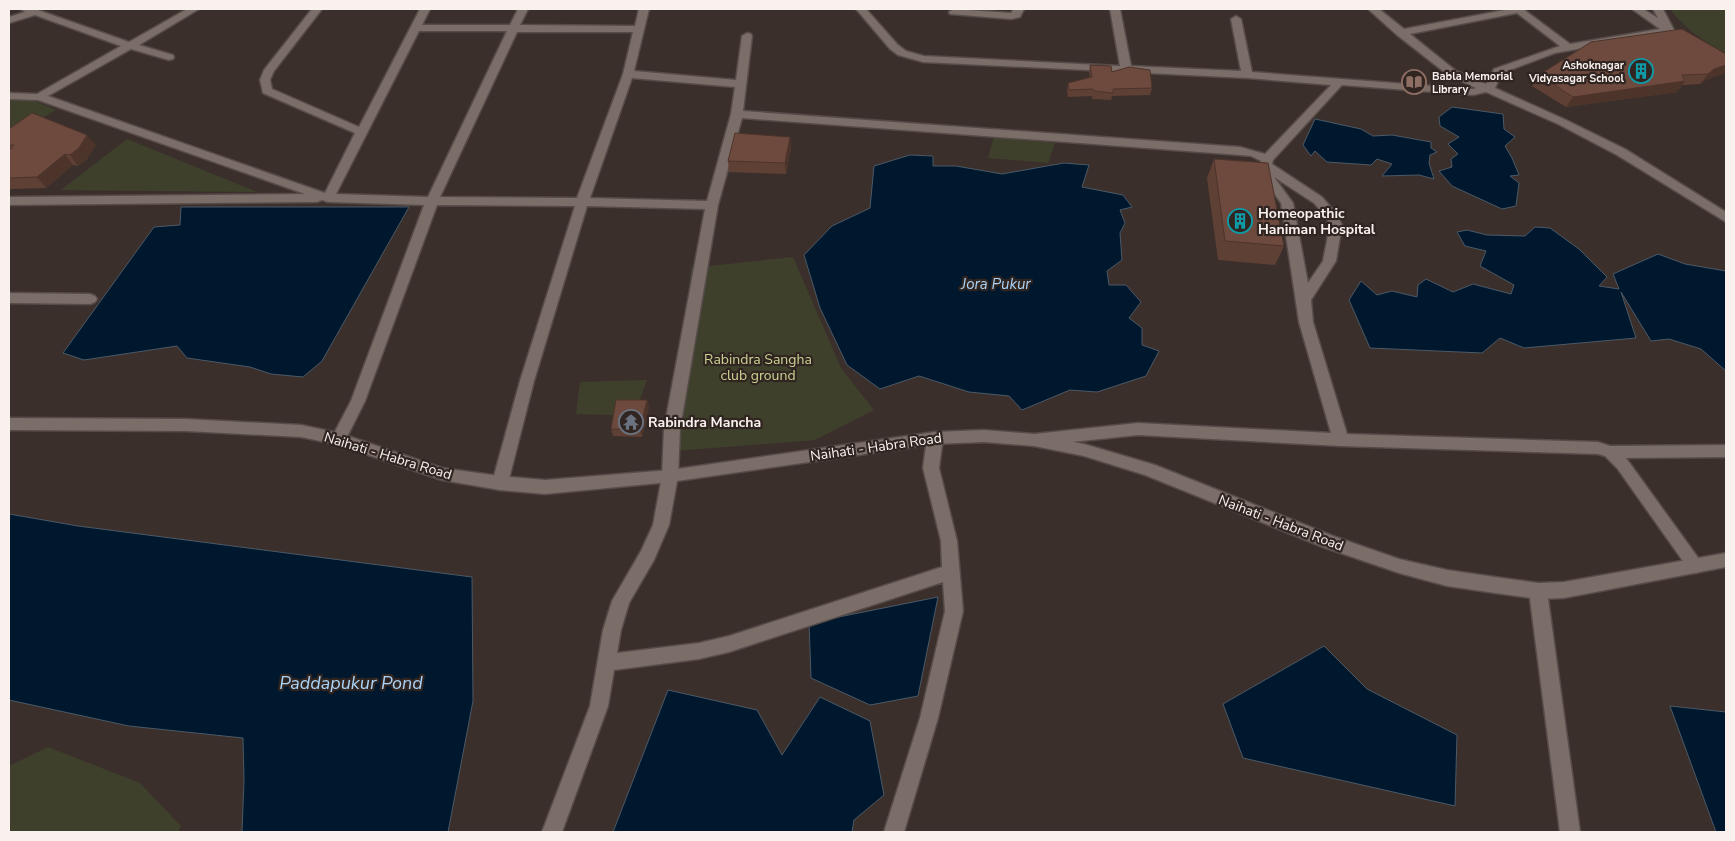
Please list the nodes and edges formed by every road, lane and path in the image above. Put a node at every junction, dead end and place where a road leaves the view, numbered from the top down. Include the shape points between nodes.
1 (194, 9) edge
2 (316, 9) edge
3 (425, 9) edge
4 (523, 9) edge
5 (644, 9) edge
6 (861, 9) edge
7 (1019, 9) edge
8 (1115, 9) edge
9 (1373, 9) edge
10 (1518, 9) edge
11 (1637, 9) edge
12 (1658, 9) edge
13 (31, 10) edge
14 (954, 12) dead end
15 (1236, 19) dead end
16 (9, 20) edge
17 (415, 28) junction
18 (514, 28) junction
19 (639, 29) junction
20 (1401, 33) junction
21 (1673, 33) junction
22 (747, 36) dead end
23 (129, 46) junction
24 (1568, 47) junction
25 (169, 57) dead end
26 (1126, 70) junction
27 (628, 74) junction
28 (1247, 75) junction
29 (1339, 82) junction
30 (742, 84) junction
31 (1489, 88) junction
32 (9, 96) edge
33 (39, 96) junction
34 (737, 114) junction
35 (362, 132) junction
36 (1266, 163) junction
37 (328, 198) junction
38 (9, 201) edge
39 (432, 201) junction
40 (582, 202) junction
41 (712, 205) junction
42 (1726, 218) edge
43 (9, 298) edge
44 (90, 299) dead end
45 (1304, 300) junction
46 (9, 424) edge
47 (935, 438) junction
48 (339, 439) junction
49 (1034, 440) junction
50 (1341, 440) junction
51 (1726, 451) edge
52 (1610, 452) junction
53 (670, 476) junction
54 (500, 483) junction
55 (1726, 560) edge
56 (1696, 566) junction
57 (952, 572) junction
58 (1538, 591) junction
59 (606, 663) junction
60 (552, 832) edge
61 (894, 832) edge
62 (1570, 832) edge

1 - 23 street
2 - 35 street via 269,70 265,80 267,91
3 - 17 street
4 - 18 street
5 - 19 street
6 - 26 street via 894,48 923,59
7 - 14 street via 1016,15 1011,16
8 - 26 street
9 - 20 street
10 - 20 street
10 - 24 street
11 - 21 street
12 - 21 street
13 - 16 street
13 - 23 street
15 - 28 street
17 - 18 street
17 - 35 street
18 - 19 street
18 - 39 street
19 - 27 street
20 - 31 street via 1452,73
21 - 24 street
22 - 30 street
23 - 25 street
23 - 33 street
24 - 31 street via 1498,71
26 - 28 street
27 - 30 street
27 - 40 street
28 - 29 street
29 - 31 street via 1462,92
29 - 36 street
30 - 34 street
31 - 42 street via 1621,152
32 - 33 street
33 - 37 street
34 - 36 street via 1240,151 1254,153
34 - 41 street
35 - 37 street
36 - 45 street via 1266,176 1287,203
36 - 45 street via 1318,200 1336,225 1330,261
37 - 38 street
37 - 39 street
39 - 40 street
39 - 48 street via 358,401
40 - 41 street
40 - 54 street via 527,381
41 - 53 street via 672,429
43 - 44 street
45 - 50 street via 1306,322
46 - 48 street, Naihati - Habra Road via 186,425 301,431
47 - 49 street, Naihati - Habra Road via 984,436
47 - 53 street, Naihati - Habra Road
47 - 57 street via 931,468 949,541
48 - 54 street, Naihati - Habra Road via 442,474
49 - 50 street via 1138,429
49 - 58 street, Naihati - Habra Road via 1084,450 1149,470 1329,542 1399,566 1447,578
50 - 52 street via 1598,448
51 - 52 street
52 - 56 street
53 - 54 street, Naihati - Habra Road via 546,487
53 - 59 street via 661,525 621,601
55 - 56 street, Naihati - Habra Road
56 - 58 street, Naihati - Habra Road via 1564,590
57 - 59 street via 729,644
57 - 61 street via 954,611 929,718
58 - 62 street
59 - 60 street via 599,706

